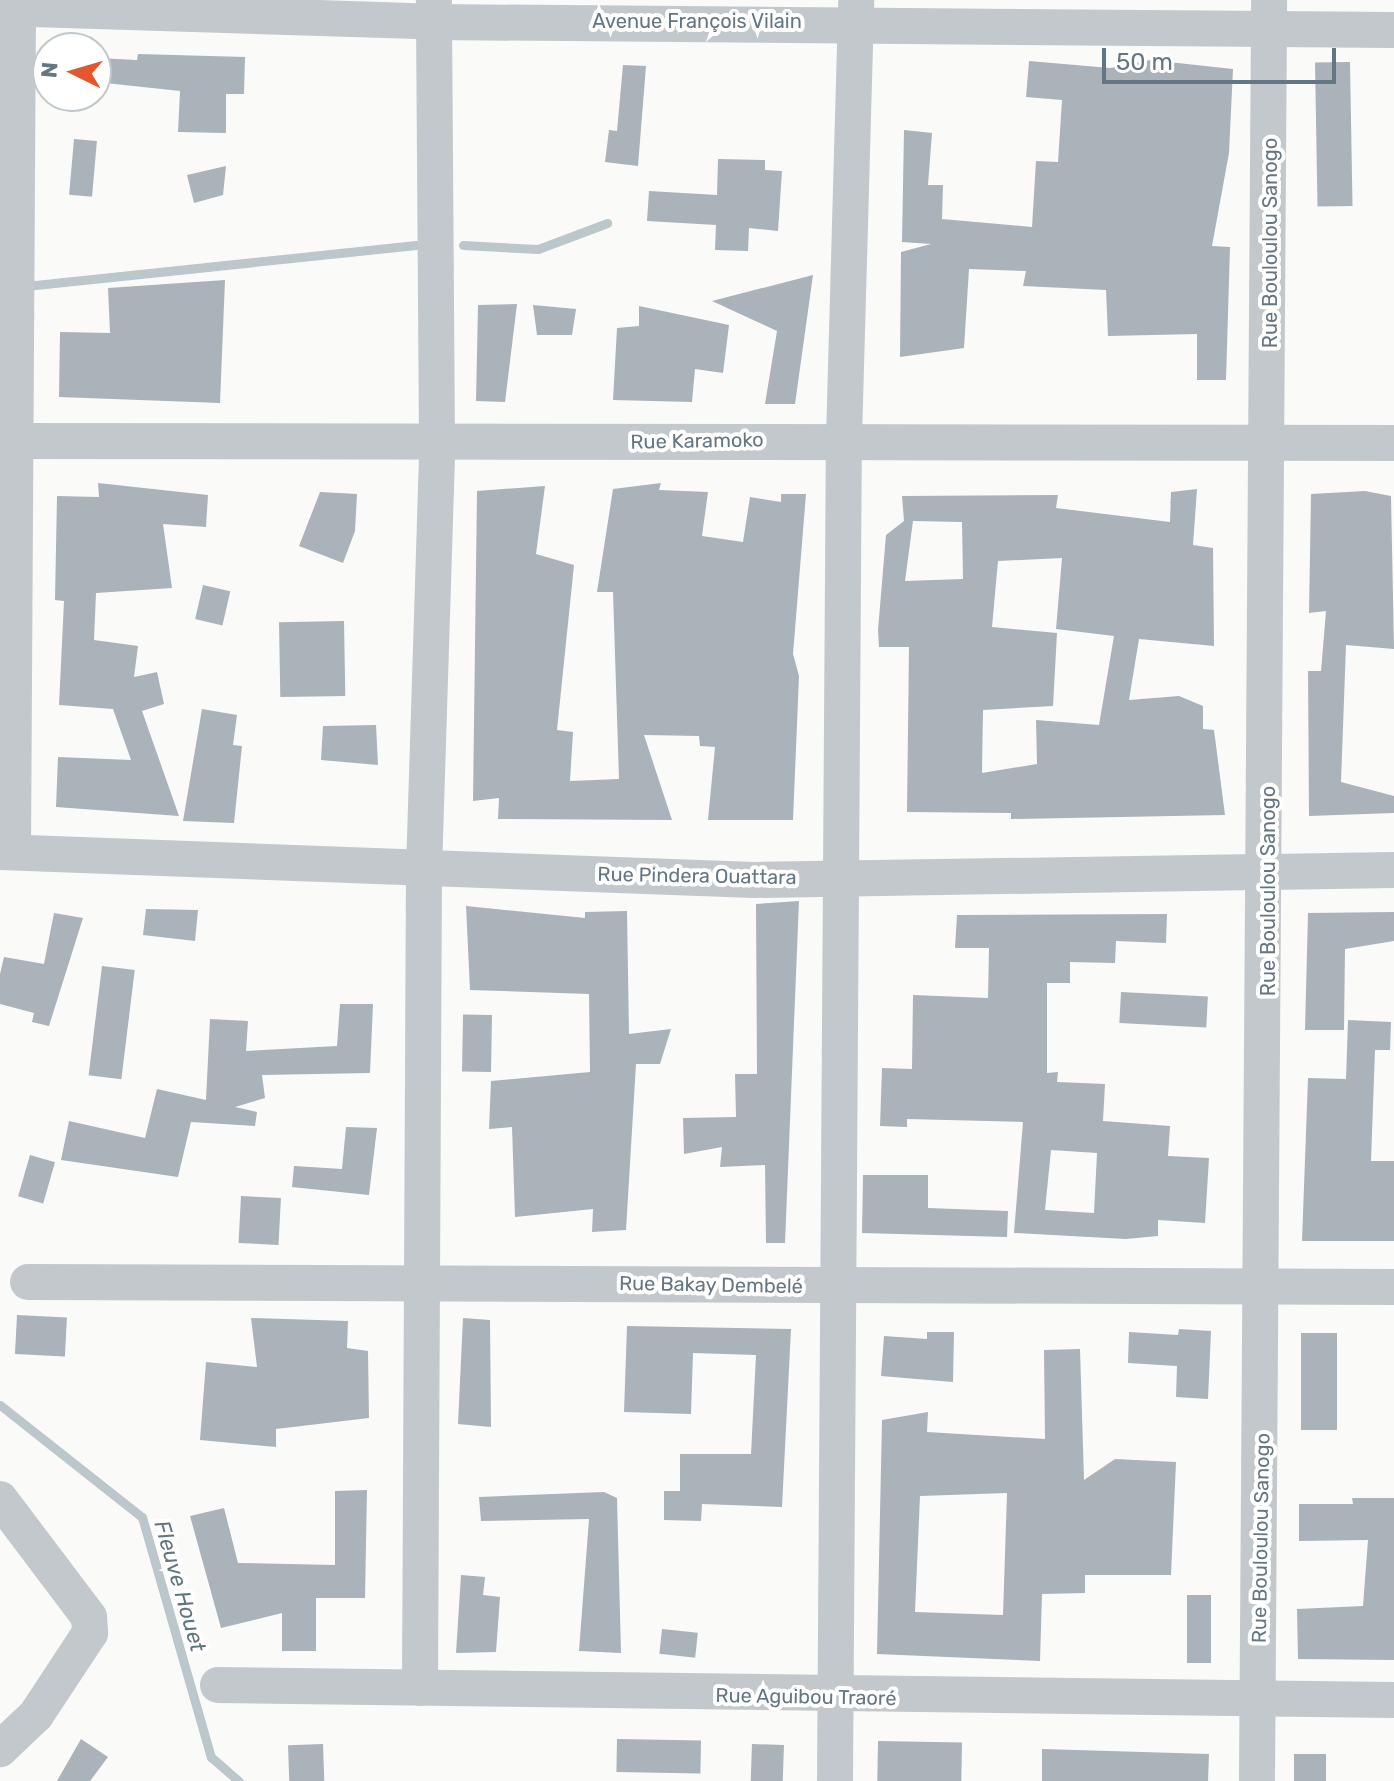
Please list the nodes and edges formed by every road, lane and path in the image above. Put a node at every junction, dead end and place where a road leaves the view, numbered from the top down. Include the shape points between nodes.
1 (12, 5) edge
2 (856, 10) edge
3 (434, 11) edge
4 (1268, 15) edge
5 (1394, 30) edge
6 (844, 439) junction
7 (8, 441) edge
8 (1394, 443) edge
9 (1271, 444) junction
10 (437, 445) junction
11 (7, 851) edge
12 (1268, 867) junction
13 (424, 870) junction
14 (1394, 870) edge
15 (842, 876) junction
16 (422, 1280) junction
17 (28, 1282) dead end
18 (840, 1287) junction
19 (1394, 1287) edge
20 (1266, 1289) junction
21 (0, 1499) edge
22 (218, 1685) dead end
23 (420, 1688) junction
24 (1258, 1698) junction
25 (835, 1699) junction
26 (1394, 1700) edge
27 (0, 1749) edge
28 (835, 1781) edge
29 (1257, 1781) edge

1 - 3 street, Avenue François Vilain
1 - 7 street
2 - 3 street, Avenue François Vilain
2 - 4 street, Avenue François Vilain
2 - 6 street
3 - 10 street
4 - 5 street, Avenue François Vilain
4 - 9 street, Rue Bouloulou Sanogo
6 - 9 street, Rue Karamoko
6 - 10 street, Rue Karamoko
6 - 15 street
7 - 10 street, Rue Karamoko
7 - 11 street
8 - 9 street, Rue Karamoko
9 - 12 street, Rue Bouloulou Sanogo
10 - 13 street
11 - 13 street, Rue Pindera Ouattara
12 - 14 street, Rue Pindera Ouattara
12 - 15 street, Rue Pindera Ouattara
12 - 20 street, Rue Bouloulou Sanogo
13 - 15 street, Rue Pindera Ouattara
13 - 16 street
15 - 18 street
16 - 17 street, Rue Bakay Dembelé
16 - 18 street, Rue Bakay Dembelé
16 - 23 street
18 - 20 street, Rue Bakay Dembelé
18 - 25 street
19 - 20 street, Rue Bakay Dembelé
20 - 24 street, Rue Bouloulou Sanogo
21 - 27 street via 89,1617 90,1633 36,1715
22 - 23 street, Rue Aguibou Traoré
23 - 25 street, Rue Aguibou Traoré
24 - 25 street, Rue Aguibou Traoré
24 - 26 street, Rue Aguibou Traoré
24 - 29 street, Rue Bouloulou Sanogo
25 - 28 street

